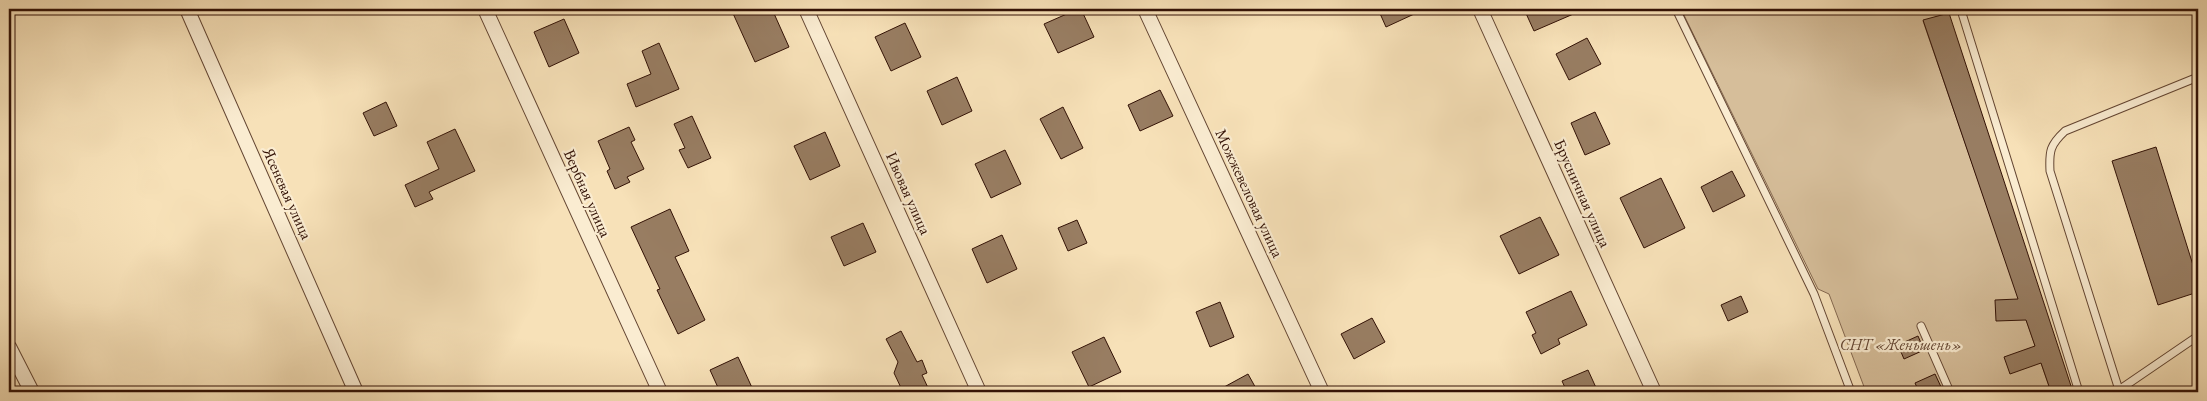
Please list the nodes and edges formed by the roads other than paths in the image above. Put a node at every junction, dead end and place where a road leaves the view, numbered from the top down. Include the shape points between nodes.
1 (188, 9) edge
2 (485, 9) edge
3 (806, 9) edge
4 (1145, 9) edge
5 (1480, 9) edge
6 (1676, 9) edge
7 (1961, 10) edge
8 (2198, 77) edge
9 (1920, 326) dead end
10 (2198, 336) edge
11 (9, 347) edge
12 (2117, 391) edge
13 (32, 392) edge
14 (356, 392) edge
15 (660, 392) edge
16 (979, 392) edge
17 (1322, 392) edge
18 (1654, 392) edge
19 (1852, 392) edge
20 (1950, 392) edge
21 (2079, 392) edge

1 - 14 street, Ясеневая улица
2 - 15 street, Вербная улица
3 - 16 street, Ивовая улица
4 - 17 street, Можжевеловая улица
5 - 18 street, Брусничная улица
6 - 19 lane via 1814,294
7 - 21 lane
8 - 12 lane via 2065,131 2054,141 2049,154 2050,171
9 - 20 lane
10 - 12 lane
11 - 13 street

